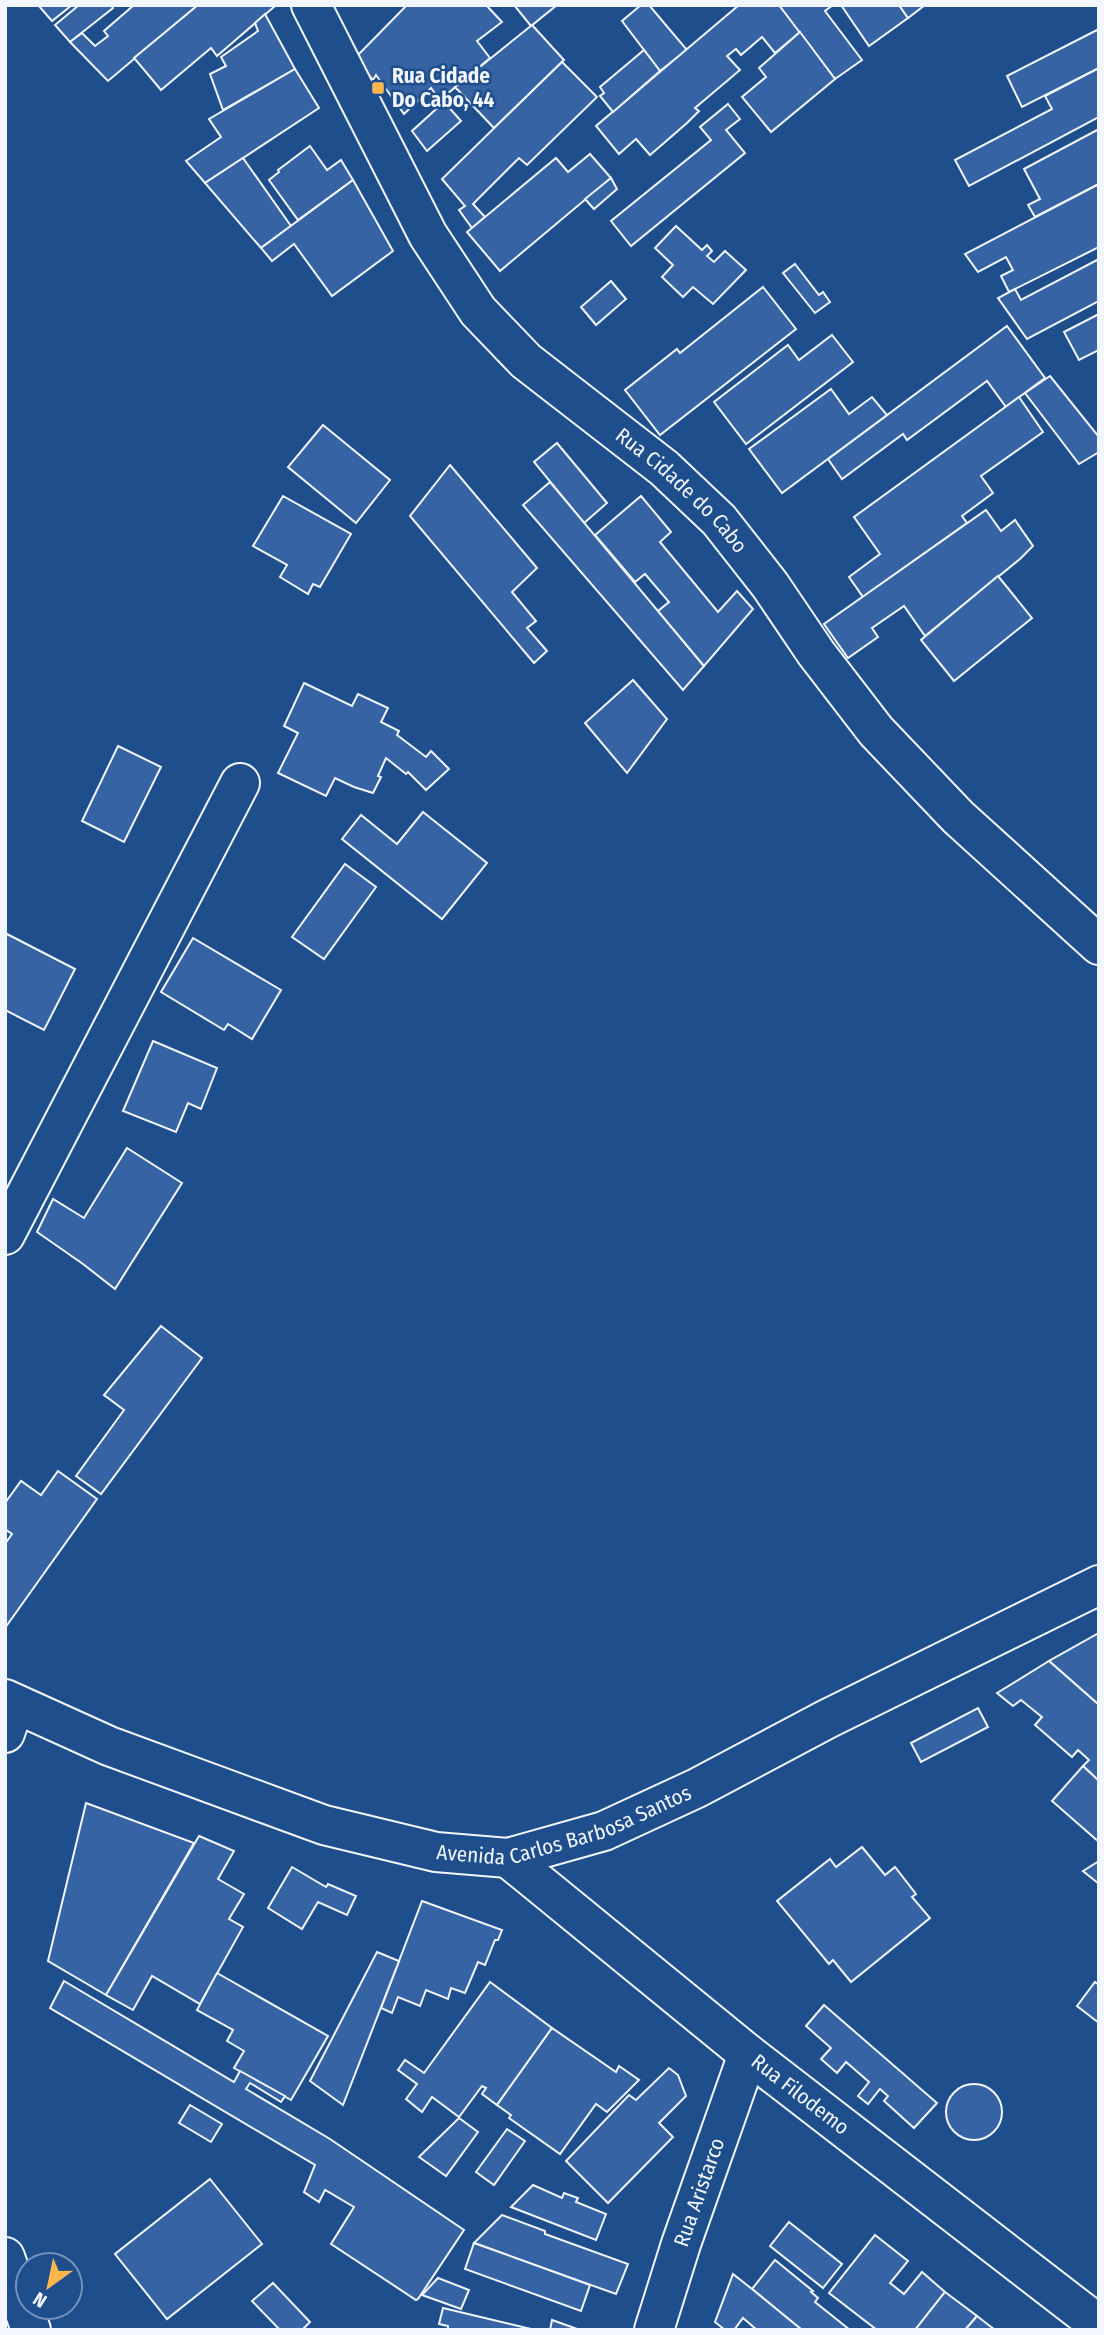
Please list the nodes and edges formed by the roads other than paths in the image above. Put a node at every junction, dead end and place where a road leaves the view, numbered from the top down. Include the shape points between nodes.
1 (324, 11) edge
2 (240, 783) dead end
3 (1099, 945) edge
4 (5, 1235) edge
5 (1099, 1585) edge
6 (9, 1712) edge
7 (508, 1858) junction
8 (748, 2054) junction
9 (5, 2258) edge
10 (1099, 2325) edge
11 (31, 2330) edge
12 (654, 2330) edge

1 - 3 street, Rua Cidade do Cabo via 428,235 478,311 526,361 664,468 719,520 876,731 958,817
2 - 4 street
5 - 7 street, Avenida Carlos Barbosa Santos via 697,1788 604,1830
6 - 7 street, Avenida Carlos Barbosa Santos via 324,1825 436,1852
7 - 8 street, Rua Filodemo
8 - 10 street, Rua Filodemo
8 - 12 street, Rua Aristarco
9 - 11 street

